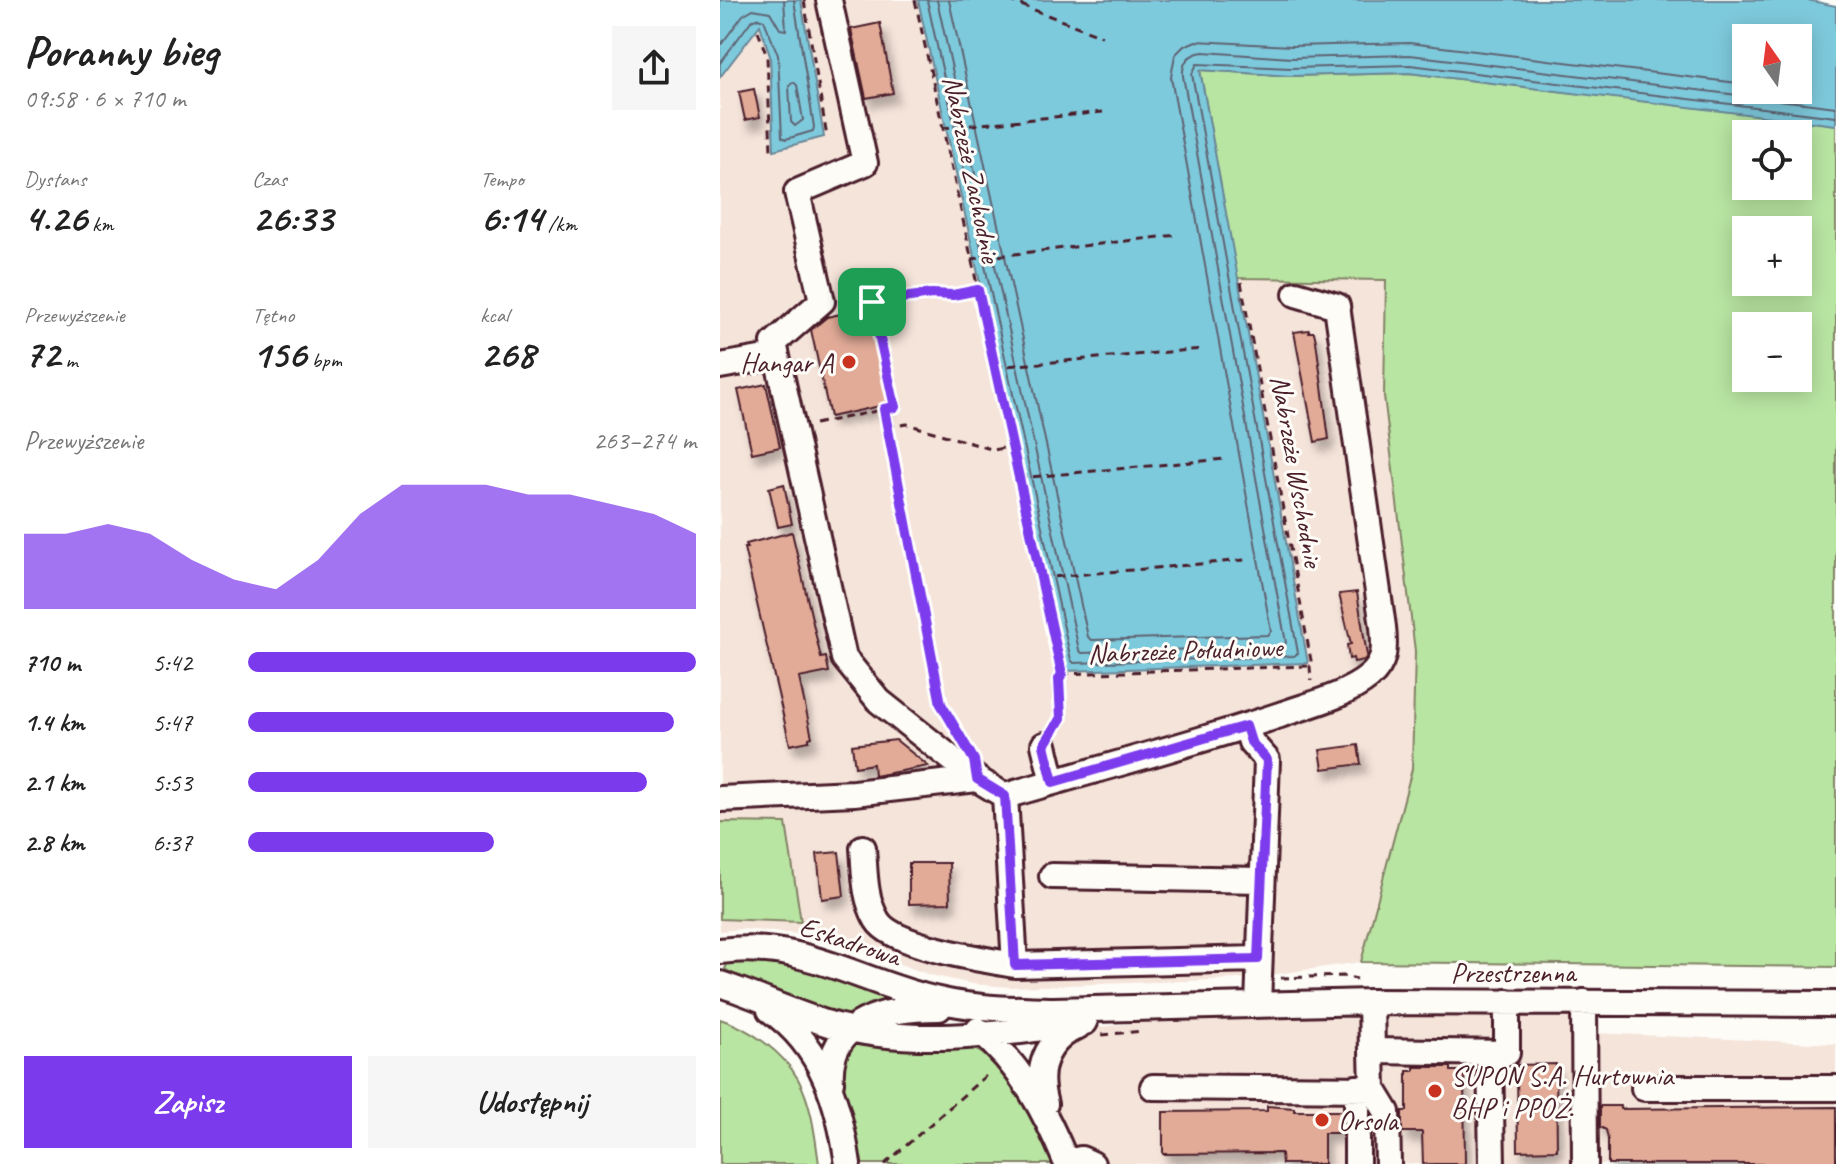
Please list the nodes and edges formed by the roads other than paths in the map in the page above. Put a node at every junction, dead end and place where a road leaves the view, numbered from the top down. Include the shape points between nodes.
1 (829, 0) edge
2 (1296, 294) dead end
3 (777, 356) junction
4 (720, 366) edge
5 (1246, 726) junction
6 (1044, 745) road end
7 (977, 779) junction
8 (1053, 782) junction
9 (1005, 796) junction
10 (720, 799) edge
11 (863, 848) dead end
12 (1052, 876) dead end
13 (1261, 880) junction
14 (720, 951) edge
15 (1258, 959) junction
16 (1015, 965) junction
17 (727, 986) edge
18 (914, 993) junction
19 (1371, 1002) junction
20 (1507, 1002) junction
21 (1584, 1002) junction
22 (1836, 1004) edge
23 (1258, 1005) junction
24 (985, 1007) junction
25 (1190, 1007) junction
26 (947, 1008) junction
27 (853, 1029) junction
28 (1092, 1029) junction
29 (985, 1035) junction
30 (1372, 1051) junction
31 (1490, 1053) junction
32 (1153, 1087) dead end
33 (1365, 1088) junction
34 (1644, 1088) dead end
35 (1836, 1088) edge
36 (832, 1092) junction
37 (1051, 1125) junction
38 (1067, 1163) edge
39 (848, 1164) edge
40 (1092, 1164) edge
41 (1357, 1164) edge
42 (1388, 1164) edge
43 (1492, 1164) edge
44 (1585, 1164) edge

1 - 3 street via 865,163 797,192 822,301 774,343
2 - 5 street via 1337,306 1385,648 1381,665 1359,683
3 - 4 street
3 - 7 street via 844,658 879,701
5 - 8 street
5 - 13 street via 1251,742 1267,760
6 - 8 street
7 - 9 street
7 - 10 street via 854,793
8 - 9 street
9 - 16 street
11 - 16 street via 867,900 878,924 947,952
12 - 13 street
13 - 15 street
14 - 18 street, Eskadrowa via 777,950 814,958
15 - 16 street
15 - 23 street
17 - 27 street, Eskadrowa
17 - 36 street, Eskadrowa via 784,1019 817,1058
18 - 24 street, Eskadrowa
18 - 26 street, Eskadrowa
19 - 20 street, Przestrzenna
19 - 23 street, Przestrzenna
19 - 30 street
20 - 21 street, Przestrzenna
20 - 31 street via 1507,1053
21 - 22 street, Przestrzenna
21 - 44 street
23 - 25 street, Przestrzenna
24 - 25 street, Eskadrowa
24 - 26 street, Eskadrowa
25 - 28 street, Eskadrowa
26 - 27 street, Eskadrowa via 898,1009
26 - 29 street, Eskadrowa
27 - 29 street, Eskadrowa via 926,1038
27 - 36 street, Eskadrowa via 833,1053
28 - 29 street, Eskadrowa
28 - 37 street, Eskadrowa via 1064,1033 1044,1057 1041,1085
29 - 37 street, Eskadrowa via 1011,1062
30 - 31 street
30 - 33 street
31 - 43 street
32 - 33 street
33 - 41 street
33 - 42 street via 1387,1112
34 - 35 street
36 - 39 street, Eskadrowa
37 - 38 street, Eskadrowa
38 - 40 street via 1081,1159

